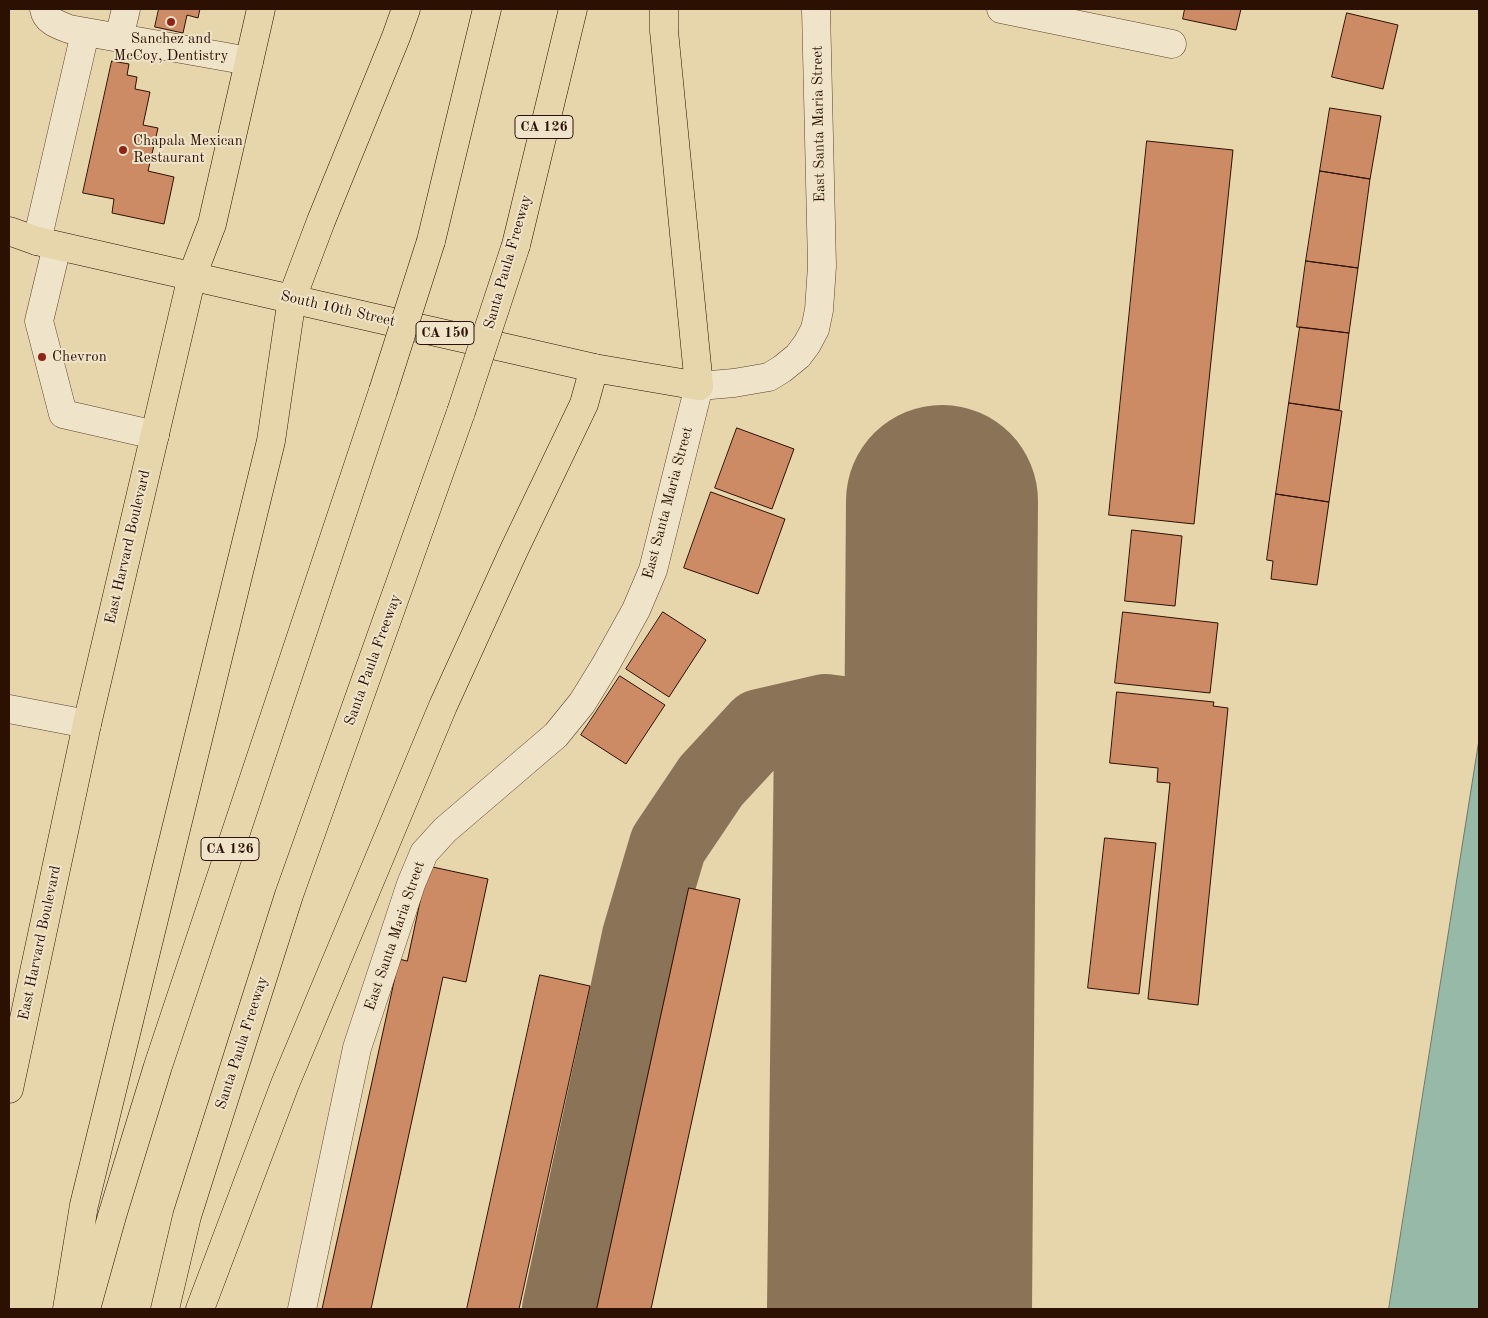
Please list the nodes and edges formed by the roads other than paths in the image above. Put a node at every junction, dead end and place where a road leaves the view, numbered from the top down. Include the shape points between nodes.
1 (44, 9) edge
2 (126, 9) edge
3 (261, 9) edge
4 (406, 9) edge
5 (488, 9) edge
6 (573, 9) edge
7 (664, 9) edge
8 (816, 9) edge
9 (1002, 9) edge
10 (84, 33) junction
11 (119, 38) junction
12 (1172, 44) dead end
13 (249, 61) junction
14 (9, 231) edge
15 (47, 243) junction
16 (192, 276) junction
17 (292, 298) junction
18 (594, 368) junction
19 (699, 386) junction
20 (155, 436) junction
21 (9, 709) edge
22 (87, 724) junction
23 (9, 1089) edge
24 (67, 1309) edge
25 (86, 1309) edge
26 (165, 1309) edge
27 (200, 1309) edge
28 (302, 1309) edge

1 - 10 street via 53,22
2 - 11 street
3 - 13 main road, East Harvard Boulevard
4 - 17 main road
5 - 25 main road, CA 126, bridge via 431,241 158,1066
6 - 26 main road, Santa Paula Freeway / CA 126, bridge via 516,245 461,412 289,896 187,1216
7 - 19 main road
8 - 19 street, East Santa Maria Street via 822,266 819,310 814,329 798,356 769,377
9 - 12 street
10 - 11 street
10 - 15 street
11 - 13 street
13 - 16 main road, East Harvard Boulevard via 212,224
14 - 15 main road, South 10th Street / CA 150
15 - 16 main road, South 10th Street / CA 150
15 - 20 street via 39,321 63,414
16 - 17 main road, South 10th Street / CA 150
16 - 20 main road, East Harvard Boulevard
17 - 18 main road, South 10th Street / CA 150
17 - 24 main road via 271,441 84,1205
18 - 19 main road, South 10th Street / CA 150
18 - 27 main road via 584,404 443,706 286,1084
19 - 28 street, East Santa Maria Street via 653,570 636,610 606,664 582,703 556,734 445,830 424,853 410,884 357,1048
20 - 22 main road, East Harvard Boulevard
21 - 22 street
22 - 23 main road, East Harvard Boulevard

